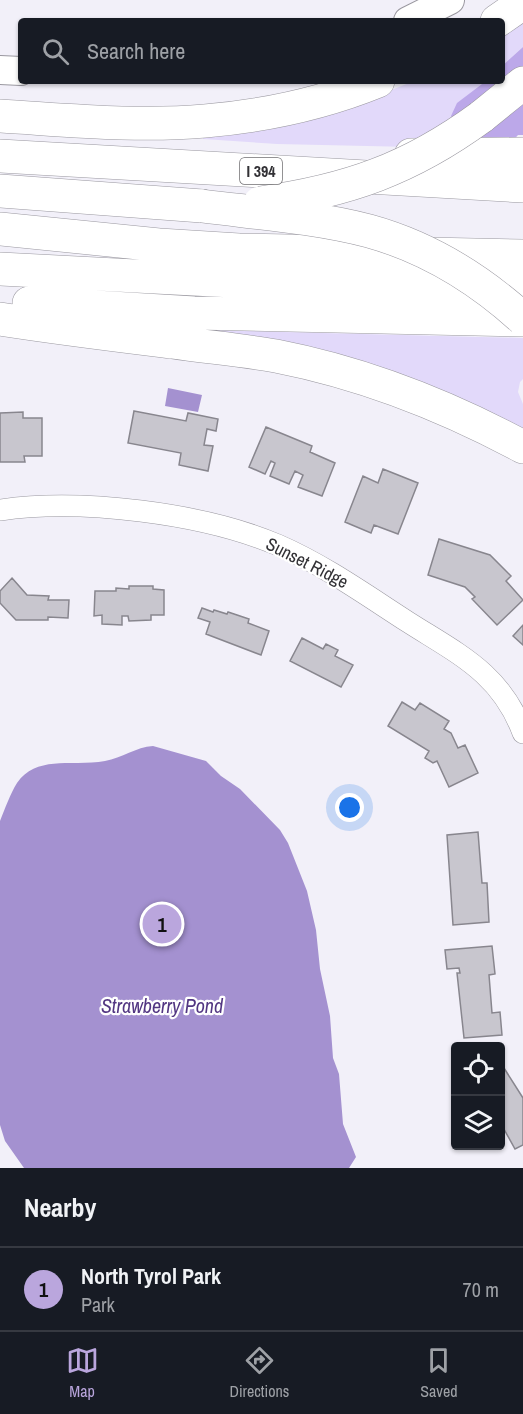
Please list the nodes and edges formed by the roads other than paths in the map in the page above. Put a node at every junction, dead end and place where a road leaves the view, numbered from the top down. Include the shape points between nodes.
1 (450, 0) edge
2 (523, 3) edge
3 (414, 18) edge
4 (501, 18) edge
5 (0, 70) edge
6 (18, 71) edge
7 (523, 83) edge
8 (369, 84) edge
9 (0, 116) edge
10 (523, 154) edge
11 (5, 157) edge
12 (523, 186) edge
13 (0, 191) edge
14 (202, 206) junction
15 (0, 228) edge
16 (523, 238) edge
17 (523, 256) edge
18 (0, 269) edge
19 (523, 287) edge
20 (0, 301) edge
21 (0, 319) edge
22 (523, 320) edge
23 (523, 447) edge
24 (0, 510) edge
25 (523, 733) edge

1 - 3 street
2 - 4 highway
5 - 6 street
7 - 14 highway, bridge via 447,141 357,183 283,200
8 - 9 highway via 278,110 205,121
10 - 11 highway
11 - 12 highway, I 394
13 - 14 highway
14 - 22 highway, bridge via 369,231 457,268
15 - 16 highway via 300,237
15 - 17 highway via 239,250
18 - 19 highway via 291,284
20 - 22 highway via 205,314
21 - 23 highway via 306,363 416,397
24 - 25 street, Sunset Ridge via 99,507 182,518 277,545 346,583 485,672 510,706

